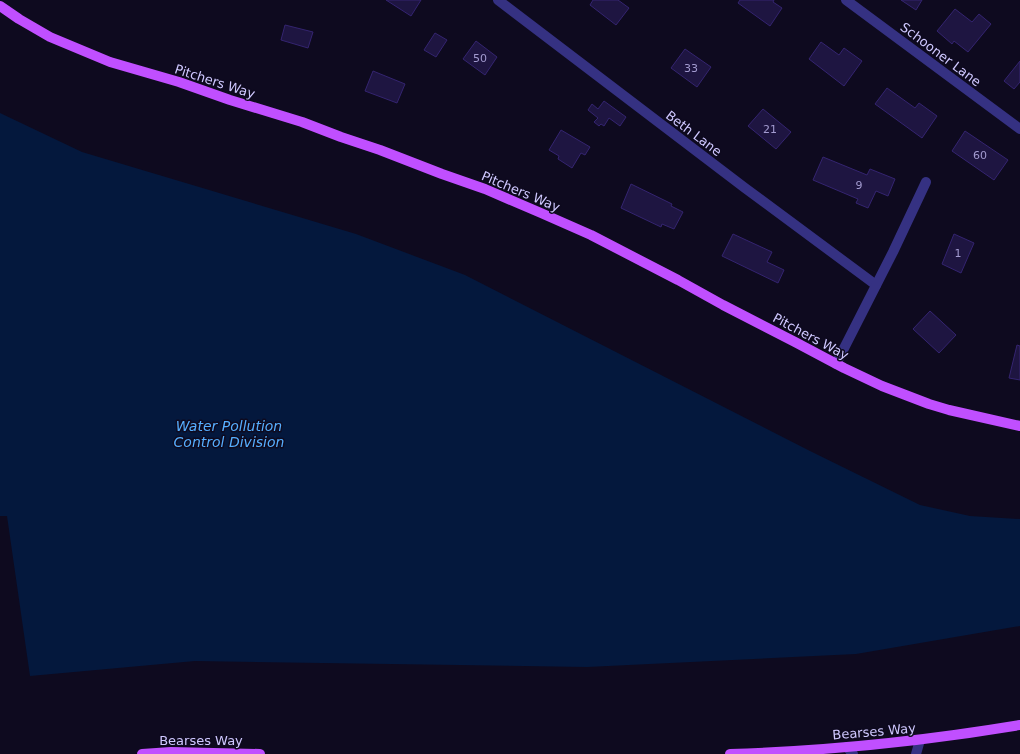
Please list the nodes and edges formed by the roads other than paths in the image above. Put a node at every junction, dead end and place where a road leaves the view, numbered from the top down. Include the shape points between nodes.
1 (498, 0) edge
2 (846, 0) edge
3 (0, 6) edge
4 (1020, 129) edge
5 (926, 182) dead end
6 (876, 285) junction
7 (836, 364) junction
8 (1020, 426) edge
9 (1020, 725) edge
10 (920, 740) junction
11 (850, 751) edge
12 (142, 754) edge
13 (260, 754) edge
14 (730, 754) edge
15 (916, 754) edge

1 - 6 street, Beth Lane
2 - 4 street, Schooner Lane
3 - 7 main road, Pitchers Way via 50,37 110,62 302,122 485,190 591,235
5 - 6 street
6 - 7 street
7 - 8 main road, Pitchers Way via 882,386 929,404
9 - 10 main road, Bearses Way
10 - 11 main road, Bearses Way
10 - 15 street
11 - 14 main road, Bearses Way
12 - 13 main road, Bearses Way

